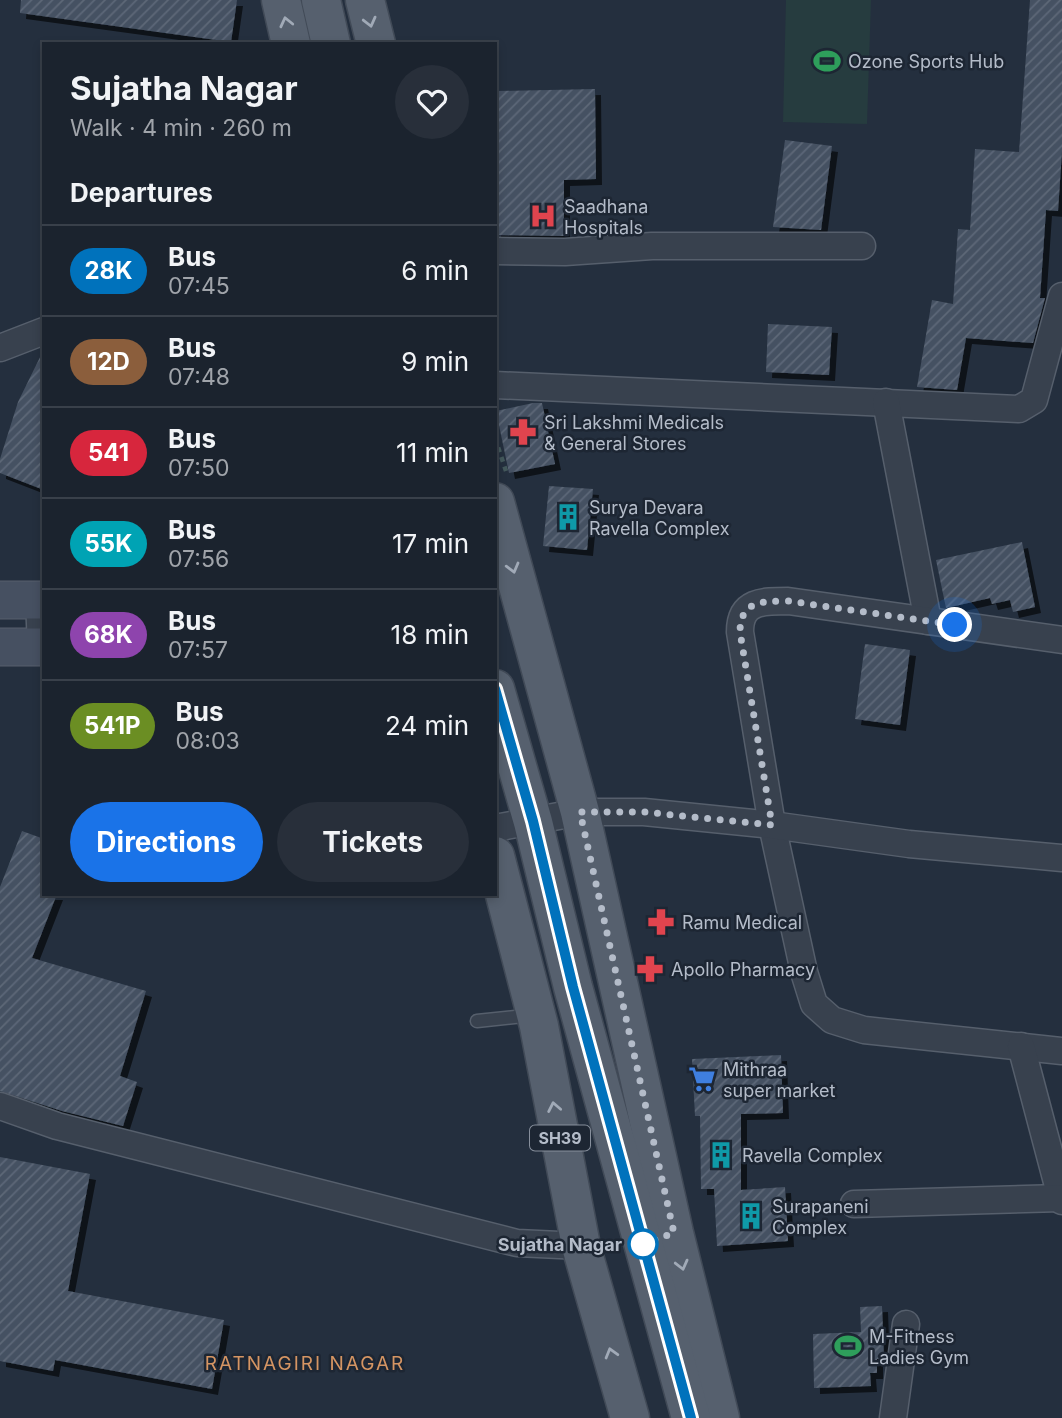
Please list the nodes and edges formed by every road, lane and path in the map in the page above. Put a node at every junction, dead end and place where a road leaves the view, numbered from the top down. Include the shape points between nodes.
1 (281, 0) edge
2 (321, 0) edge
3 (365, 0) edge
4 (291, 42) edge
5 (331, 42) edge
6 (376, 42) edge
7 (862, 246) dead end
8 (497, 251) edge
9 (1062, 296) edge
10 (42, 332) edge
11 (0, 348) edge
12 (497, 385) edge
13 (886, 402) junction
14 (497, 509) edge
15 (0, 600) edge
16 (41, 600) edge
17 (928, 621) junction
18 (42, 624) edge
19 (1062, 640) edge
20 (42, 647) edge
21 (0, 648) edge
22 (497, 696) edge
23 (580, 812) junction
24 (533, 821) junction
25 (772, 825) junction
26 (497, 828) edge
27 (1062, 858) edge
28 (497, 864) edge
29 (536, 1015) junction
30 (477, 1021) dead end
31 (1021, 1046) junction
32 (1062, 1051) edge
33 (0, 1106) edge
34 (1062, 1200) edge
35 (854, 1204) dead end
36 (581, 1247) junction
37 (906, 1324) dead end
38 (630, 1418) edge
39 (691, 1418) edge
40 (720, 1418) edge
41 (892, 1418) edge

4 -> 1 main road
2 - 5 main road
3 -> 6 main road
7 - 8 street
9 - 13 street via 1034,400 1027,406 1005,409
10 - 11 street
12 - 13 street
13 - 17 street
14 -> 23 main road
15 - 16 street
16 - 18 street
17 - 19 street
17 - 25 street via 788,601 767,601 745,611 740,632
20 - 21 street
22 - 24 main road
23 - 24 street
23 - 25 street via 644,812
23 -> 40 main road via 670,1219
24 - 26 street
24 - 39 main road via 573,987
25 - 27 street
25 - 31 street via 804,972 814,1004 823,1013 864,1030
28 - 29 main road, SH39
29 - 30 lane
36 -> 29 main road, SH39
31 - 32 street
31 - 34 street
33 - 36 street via 57,1126 517,1243
34 - 35 street
38 -> 36 main road, SH39
37 - 41 street

